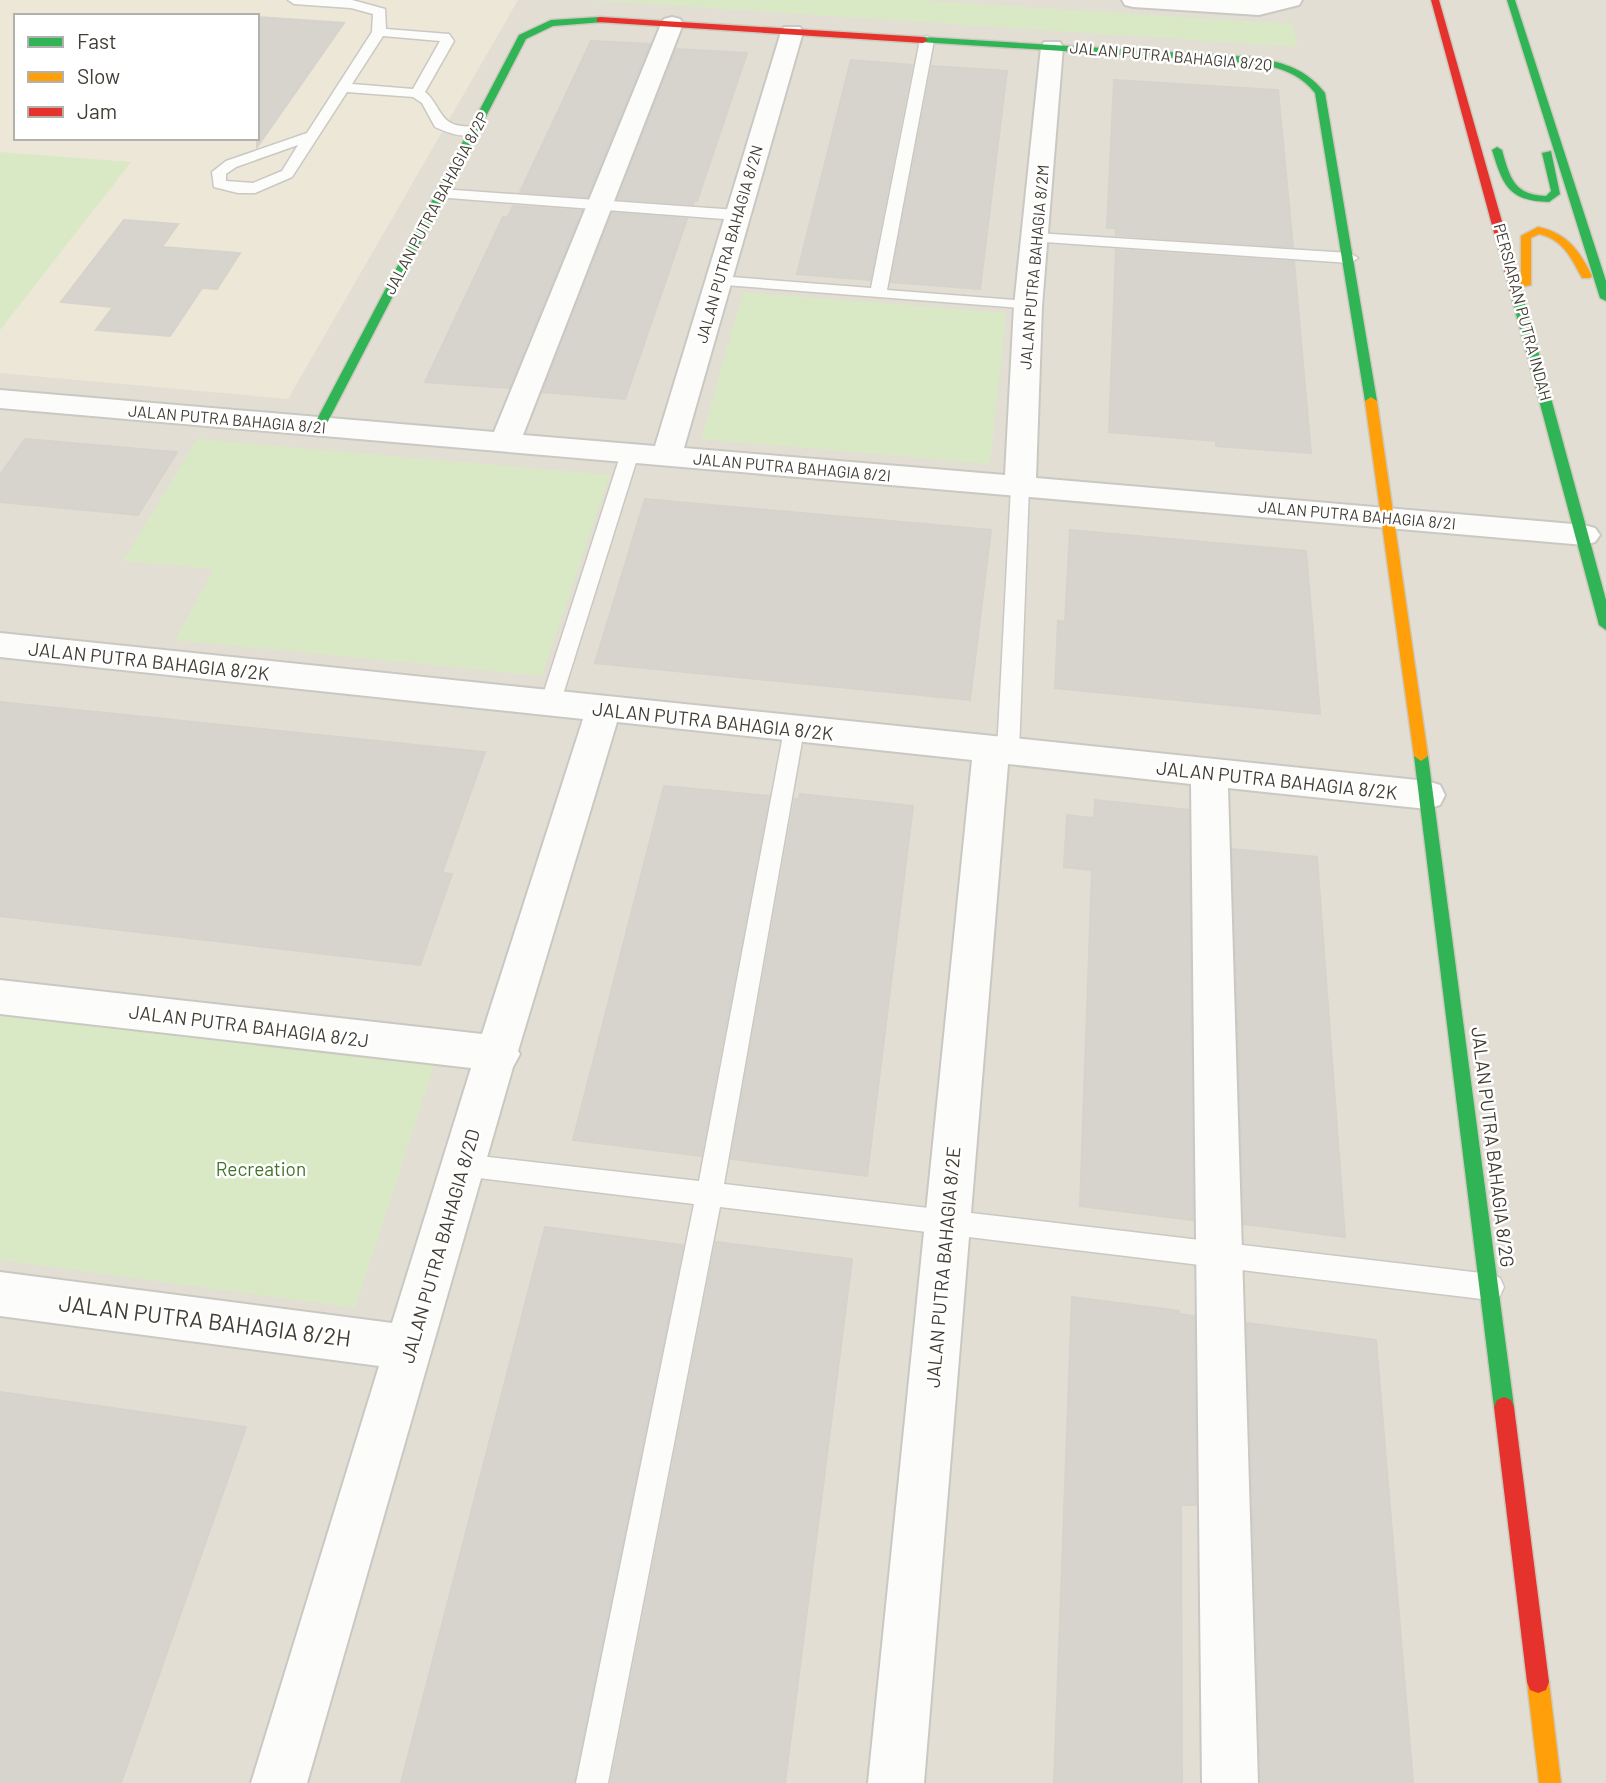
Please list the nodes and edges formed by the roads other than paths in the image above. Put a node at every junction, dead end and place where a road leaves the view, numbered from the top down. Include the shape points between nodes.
1 (294, 0) edge
2 (1133, 0) edge
3 (1291, 0) edge
4 (1435, 0) edge
5 (1511, 0) edge
6 (583, 19) joint
7 (672, 24) junction
8 (379, 32) junction
9 (792, 32) junction
10 (928, 40) junction
11 (1052, 47) junction
12 (345, 89) junction
13 (416, 93) junction
14 (1468, 112) junction
15 (1551, 120) junction
16 (474, 131) junction
17 (314, 135) junction
18 (441, 194) junction
19 (598, 205) junction
20 (737, 215) junction
21 (1035, 238) junction
22 (1350, 258) junction
23 (718, 281) junction
24 (878, 294) junction
25 (1606, 298) edge
26 (1520, 304) junction
27 (1028, 306) junction
28 (1606, 312) edge
29 (0, 399) edge
30 (319, 426) junction
31 (505, 443) junction
32 (630, 453) junction
33 (667, 456) junction
34 (1020, 487) junction
35 (1389, 517) junction
36 (1584, 535) junction
37 (1606, 625) edge
38 (0, 645) edge
39 (550, 704) junction
40 (603, 710) junction
41 (794, 730) junction
42 (1000, 751) junction
43 (1209, 773) junction
44 (1426, 796) junction
45 (0, 997) edge
46 (499, 1054) junction
47 (462, 1165) junction
48 (709, 1195) junction
49 (946, 1223) junction
50 (1218, 1255) junction
51 (1490, 1287) junction
52 (0, 1294) edge
53 (410, 1348) junction
54 (279, 1783) edge
55 (592, 1783) edge
56 (896, 1783) edge
57 (1230, 1783) edge
58 (1550, 1783) edge

1 - 8 lane via 367,6 380,12
2 - 3 street via 1259,8
4 - 14 street, PERSIARAN PUTRA INDAH
5 - 15 street
6 - 7 street, JALAN PUTRA BAHAGIA 8/2Q
6 - 16 street, JALAN PUTRA BAHAGIA 8/2P via 547,24 522,37
7 - 9 street, JALAN PUTRA BAHAGIA 8/2Q
7 - 19 street
8 - 12 lane
8 - 13 lane via 431,34 447,41
9 - 10 street, JALAN PUTRA BAHAGIA 8/2Q
9 - 20 street, JALAN PUTRA BAHAGIA 8/2N
10 - 11 street, JALAN PUTRA BAHAGIA 8/2Q
10 - 24 lane
11 - 21 street, JALAN PUTRA BAHAGIA 8/2M
11 - 22 street, JALAN PUTRA BAHAGIA 8/2Q via 1271,62 1315,83
12 - 13 lane
12 - 17 lane
13 - 16 lane via 428,101 440,124
14 - 15 street via 1494,140 1508,186 1537,200 1549,199 1556,192 1545,144
14 - 26 street, PERSIARAN PUTRA INDAH
15 - 25 street
16 - 18 street, JALAN PUTRA BAHAGIA 8/2P
17 - 17 lane via 287,174 275,181 255,188 219,184 219,172 231,164
18 - 19 lane
18 - 30 street, JALAN PUTRA BAHAGIA 8/2P
19 - 20 lane
19 - 31 street
20 - 23 street, JALAN PUTRA BAHAGIA 8/2N
21 - 22 lane
21 - 27 street, JALAN PUTRA BAHAGIA 8/2M
22 - 35 street, JALAN PUTRA BAHAGIA 8/2Q
23 - 24 lane
23 - 33 street, JALAN PUTRA BAHAGIA 8/2N
24 - 27 lane
26 - 28 street via 1527,277 1526,236 1546,230 1572,246
26 - 36 street, PERSIARAN PUTRA INDAH
27 - 34 street, JALAN PUTRA BAHAGIA 8/2M
29 - 30 street, JALAN PUTRA BAHAGIA 8/2I
30 - 31 street, JALAN PUTRA BAHAGIA 8/2I
31 - 32 street, JALAN PUTRA BAHAGIA 8/2I
32 - 33 street, JALAN PUTRA BAHAGIA 8/2I
32 - 39 lane
33 - 34 street, JALAN PUTRA BAHAGIA 8/2I
34 - 35 street, JALAN PUTRA BAHAGIA 8/2I
34 - 42 lane
35 - 36 street, JALAN PUTRA BAHAGIA 8/2I
35 - 44 street, JALAN PUTRA BAHAGIA 8/2G
36 - 37 street, PERSIARAN PUTRA INDAH
38 - 39 street, JALAN PUTRA BAHAGIA 8/2K
39 - 40 street, JALAN PUTRA BAHAGIA 8/2K
40 - 41 street, JALAN PUTRA BAHAGIA 8/2K
40 - 46 street, JALAN PUTRA BAHAGIA 8/2D
41 - 42 street, JALAN PUTRA BAHAGIA 8/2K
41 - 48 lane
42 - 43 street, JALAN PUTRA BAHAGIA 8/2K
42 - 49 street, JALAN PUTRA BAHAGIA 8/2E
43 - 44 street, JALAN PUTRA BAHAGIA 8/2K
43 - 50 street
44 - 51 street, JALAN PUTRA BAHAGIA 8/2G
45 - 46 street, JALAN PUTRA BAHAGIA 8/2J
46 - 47 street, JALAN PUTRA BAHAGIA 8/2D
47 - 48 lane
47 - 53 street, JALAN PUTRA BAHAGIA 8/2D
48 - 49 lane
48 - 55 lane
49 - 50 lane
49 - 56 street, JALAN PUTRA BAHAGIA 8/2E
50 - 51 lane
50 - 57 street
51 - 58 street, JALAN PUTRA BAHAGIA 8/2G
52 - 53 street, JALAN PUTRA BAHAGIA 8/2H
53 - 54 street, JALAN PUTRA BAHAGIA 8/2D

